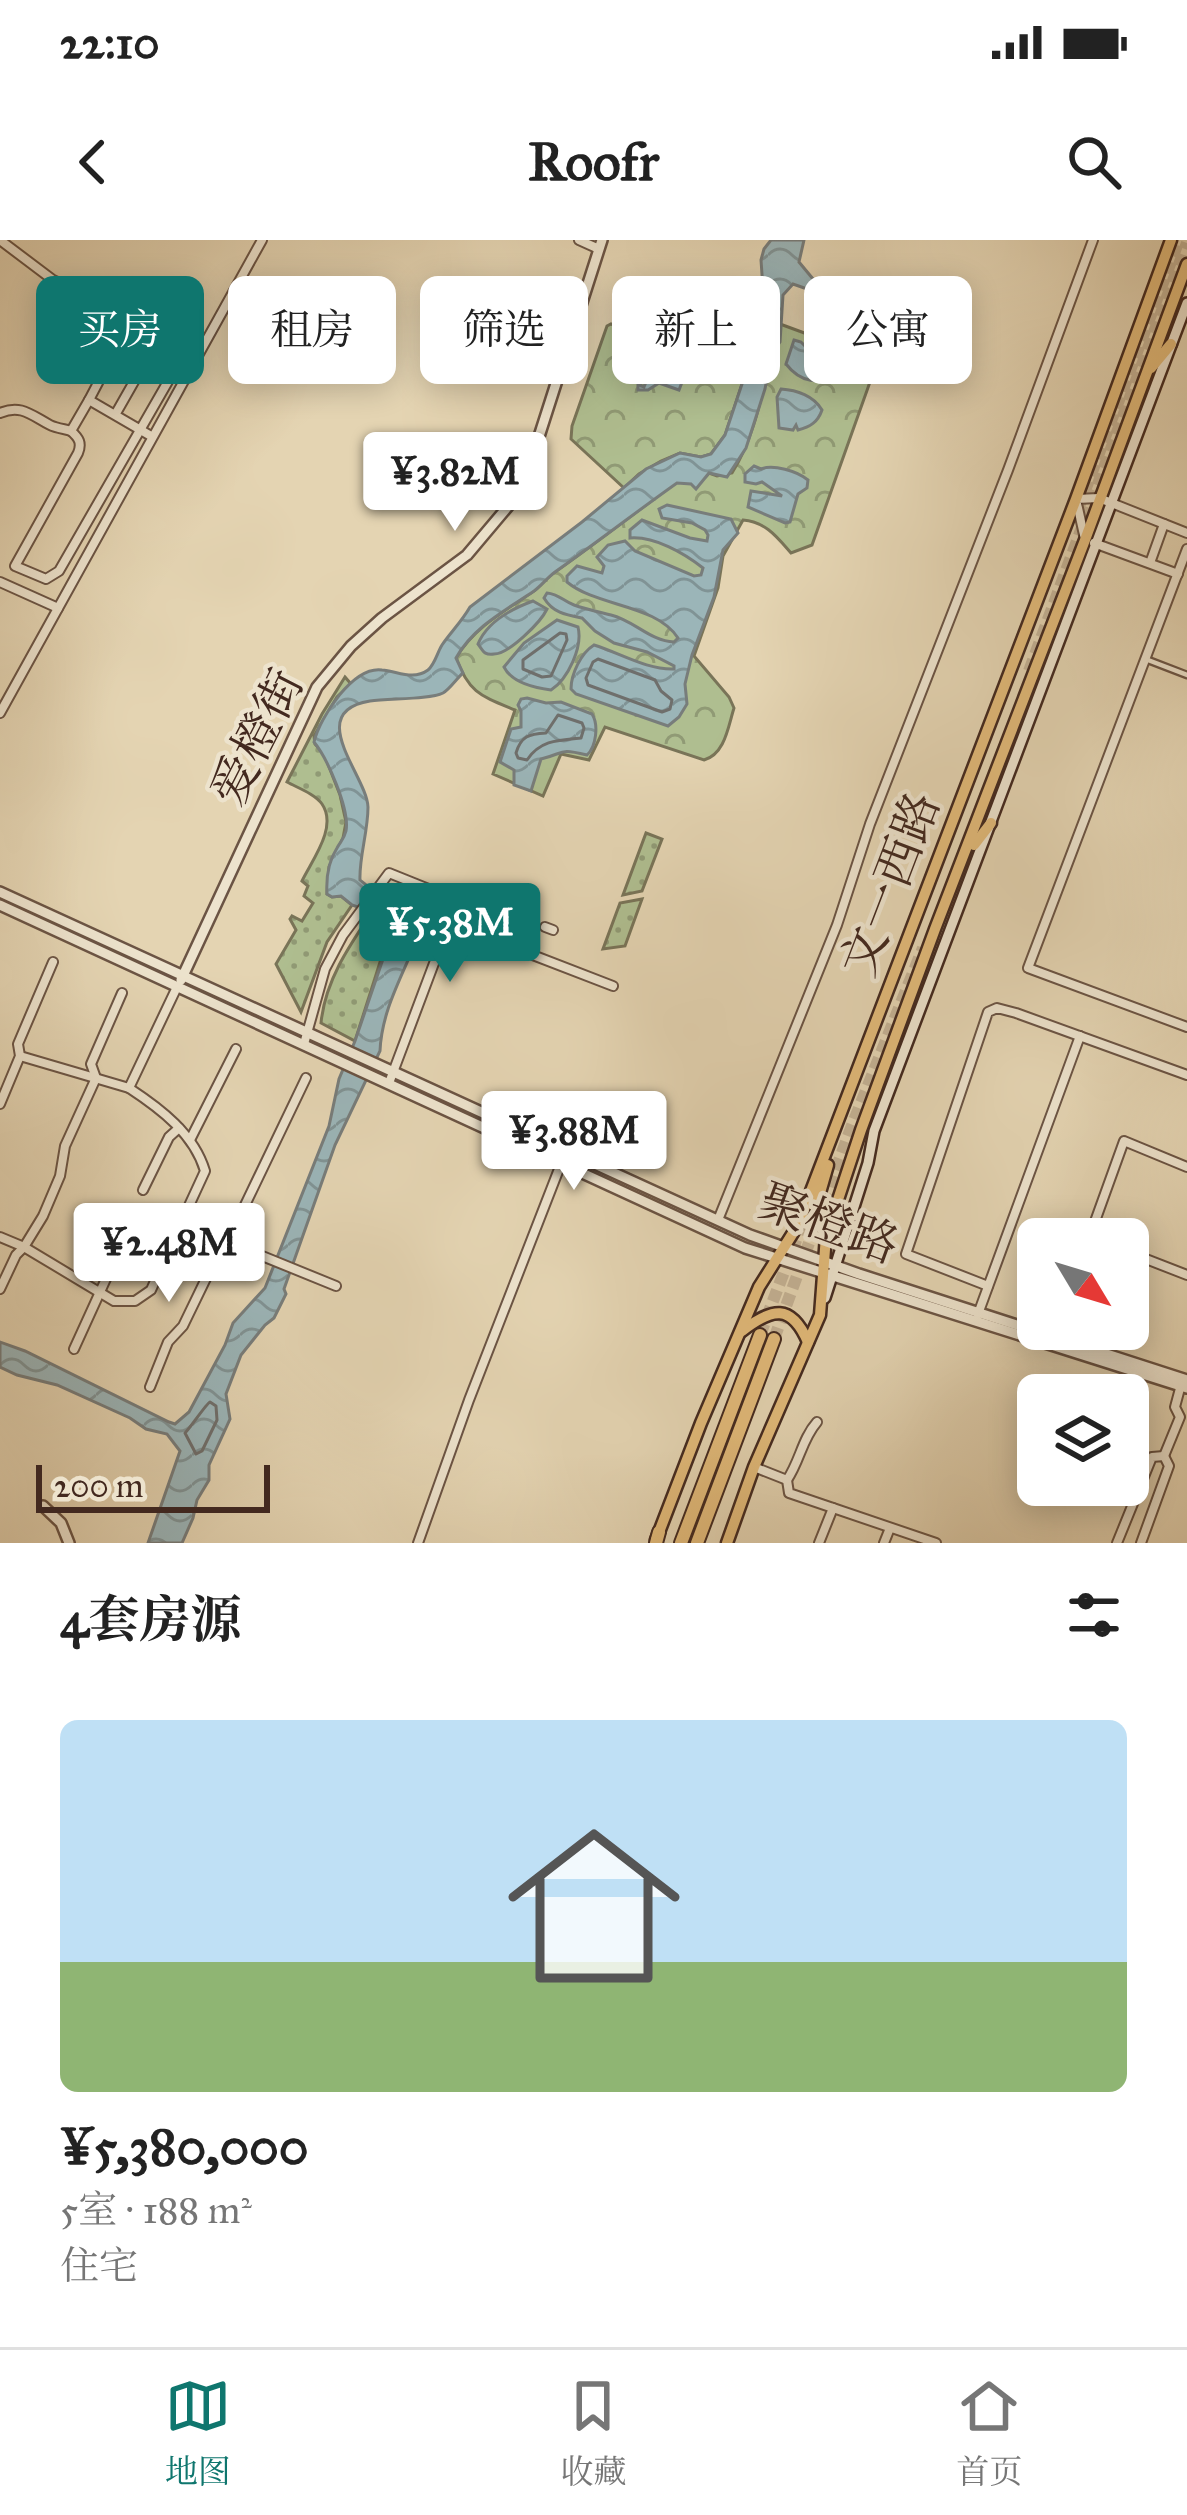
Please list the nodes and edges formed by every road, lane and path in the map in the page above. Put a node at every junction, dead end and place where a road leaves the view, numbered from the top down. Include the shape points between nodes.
1 (0, 240) edge
2 (262, 240) edge
3 (579, 240) edge
4 (1093, 240) edge
5 (1171, 240) edge
6 (601, 244) edge
7 (1187, 264) edge
8 (48, 276) edge
9 (1187, 303) edge
10 (204, 343) edge
11 (1171, 344) junction
12 (1145, 375) junction
13 (97, 384) edge
14 (133, 384) edge
15 (166, 384) edge
16 (181, 384) edge
17 (89, 400) junction
18 (0, 413) edge
19 (115, 416) junction
20 (141, 430) junction
21 (71, 431) junction
22 (151, 436) junction
23 (1076, 499) junction
24 (1099, 499) junction
25 (1113, 504) junction
26 (1165, 524) junction
27 (1187, 533) edge
28 (1091, 542) junction
29 (1187, 549) edge
30 (0, 560) edge
31 (1150, 563) junction
32 (15, 566) junction
33 (1178, 574) junction
34 (0, 582) edge
35 (58, 608) junction
36 (1145, 659) junction
37 (1187, 675) edge
38 (0, 713) edge
39 (991, 823) junction
40 (964, 858) junction
41 (0, 892) edge
42 (488, 897) dead end
43 (451, 898) junction
44 (0, 905) edge
45 (52, 962) dead end
46 (180, 981) junction
47 (613, 986) dead end
48 (122, 993) dead end
49 (1187, 1027) edge
50 (1080, 1036) junction
51 (306, 1038) junction
52 (236, 1048) dead end
53 (20, 1055) junction
54 (1187, 1075) edge
55 (391, 1077) junction
56 (96, 1078) junction
57 (306, 1078) dead end
58 (129, 1088) junction
59 (0, 1104) edge
60 (840, 1115) junction
61 (178, 1128) junction
62 (190, 1140) junction
63 (564, 1157) junction
64 (1187, 1167) edge
65 (143, 1190) dead end
66 (838, 1202) junction
67 (136, 1213) dead end
68 (1096, 1218) edge
69 (718, 1220) junction
70 (182, 1222) junction
71 (0, 1238) edge
72 (226, 1240) junction
73 (24, 1247) junction
74 (780, 1253) junction
75 (1149, 1260) edge
76 (829, 1269) junction
77 (1187, 1275) edge
78 (335, 1286) dead end
79 (988, 1286) junction
80 (0, 1289) edge
81 (99, 1292) junction
82 (977, 1318) junction
83 (740, 1333) junction
84 (760, 1335) tunnel mouth
85 (774, 1339) tunnel mouth
86 (808, 1342) junction
87 (74, 1349) dead end
88 (1184, 1383) edge
89 (150, 1387) dead end
90 (818, 1422) dead end
91 (1164, 1456) junction
92 (754, 1467) junction
93 (787, 1480) junction
94 (44, 1506) dead end
95 (832, 1508) junction
96 (890, 1528) junction
97 (657, 1539) edge
98 (69, 1543) edge
99 (418, 1543) edge
100 (681, 1543) edge
101 (697, 1543) edge
102 (727, 1543) edge
103 (819, 1543) edge
104 (884, 1543) edge
105 (936, 1543) edge
106 (1118, 1543) edge
107 (1141, 1543) edge

1 - 8 street
2 - 10 street
3 - 6 street
4 - 69 street
5 - 23 main road, 文一西路
6 - 46 street, 爱橙街 via 527,474 466,556 351,646 317,687
7 - 12 main road, 文一西路
9 - 11 street
11 - 12 main road
11 - 25 street
12 - 24 main road, 文一西路
13 - 17 street
14 - 19 street
15 - 20 street
16 - 22 street
17 - 19 street
17 - 21 street
18 - 21 street via 20,409
19 - 20 street
20 - 22 street
20 - 32 street via 59,571 46,579
21 - 32 street via 79,453
22 - 35 street
23 - 24 street
23 - 28 street
23 - 60 main road, 文一西路
24 - 25 street
24 - 28 main road, 文一西路
25 - 26 street
25 - 28 street
26 - 27 street
26 - 31 street
28 - 31 street
28 - 39 street
28 - 40 main road, 文一西路
29 - 33 street
30 - 32 street
31 - 33 street
33 - 36 street
34 - 35 street
35 - 38 street
36 - 37 street
36 - 49 street via 1028,968
39 - 40 main road
39 - 76 street
40 - 66 main road, 文一西路
41 - 46 street, 聚橙路
42 - 43 street via 482,910
43 - 47 street via 473,932
43 - 51 street via 388,873 325,969
43 - 55 street
44 - 46 street, 聚橙路
45 - 53 street
46 - 51 street, 聚橙路
46 - 58 street
48 - 56 street via 91,1064
50 - 54 street
50 - 79 street
50 - 79 street via 1016,1012 988,1012 906,1254
51 - 55 street, 聚橙路
52 - 62 street
53 - 56 street
53 - 59 street
55 - 63 street, 聚橙路
56 - 58 street
56 - 73 street via 65,1146 61,1176
57 - 72 street
58 - 61 street
60 - 66 main road via 817,1198 828,1210
60 - 74 main road, 文一西路
61 - 62 street
61 - 65 street
62 - 70 street via 205,1172
63 - 69 street, 聚橙路
63 - 74 street, 聚橙路 via 745,1248
63 - 99 street
64 - 68 street via 1124,1142
66 - 76 main road, 文一西路 via 826,1236
67 - 81 street
69 - 74 street, 聚橙路
70 - 72 street
70 - 81 street via 151,1290 135,1301
71 - 73 street
72 - 78 street
72 - 89 street
73 - 80 street
73 - 81 street
74 - 76 street, 聚橙路
74 - 83 main road, 文一西路
75 - 77 street
76 - 82 street, 聚橙路
76 - 86 main road, 文一西路
79 - 82 street
81 - 87 street
82 - 88 street, 聚橙路
83 - 86 main road via 780,1313 797,1321
83 - 97 main road, 文一西路
84 - 100 highway
85 - 101 highway
86 - 92 main road, 文一西路
88 - 91 street
90 - 93 street
91 - 106 street via 1152,1457
91 - 107 street via 1169,1466
92 - 93 street
92 - 102 main road, 文一西路
93 - 95 street via 789,1493
94 - 98 street
95 - 96 street
95 - 103 street
96 - 104 street
96 - 105 street

